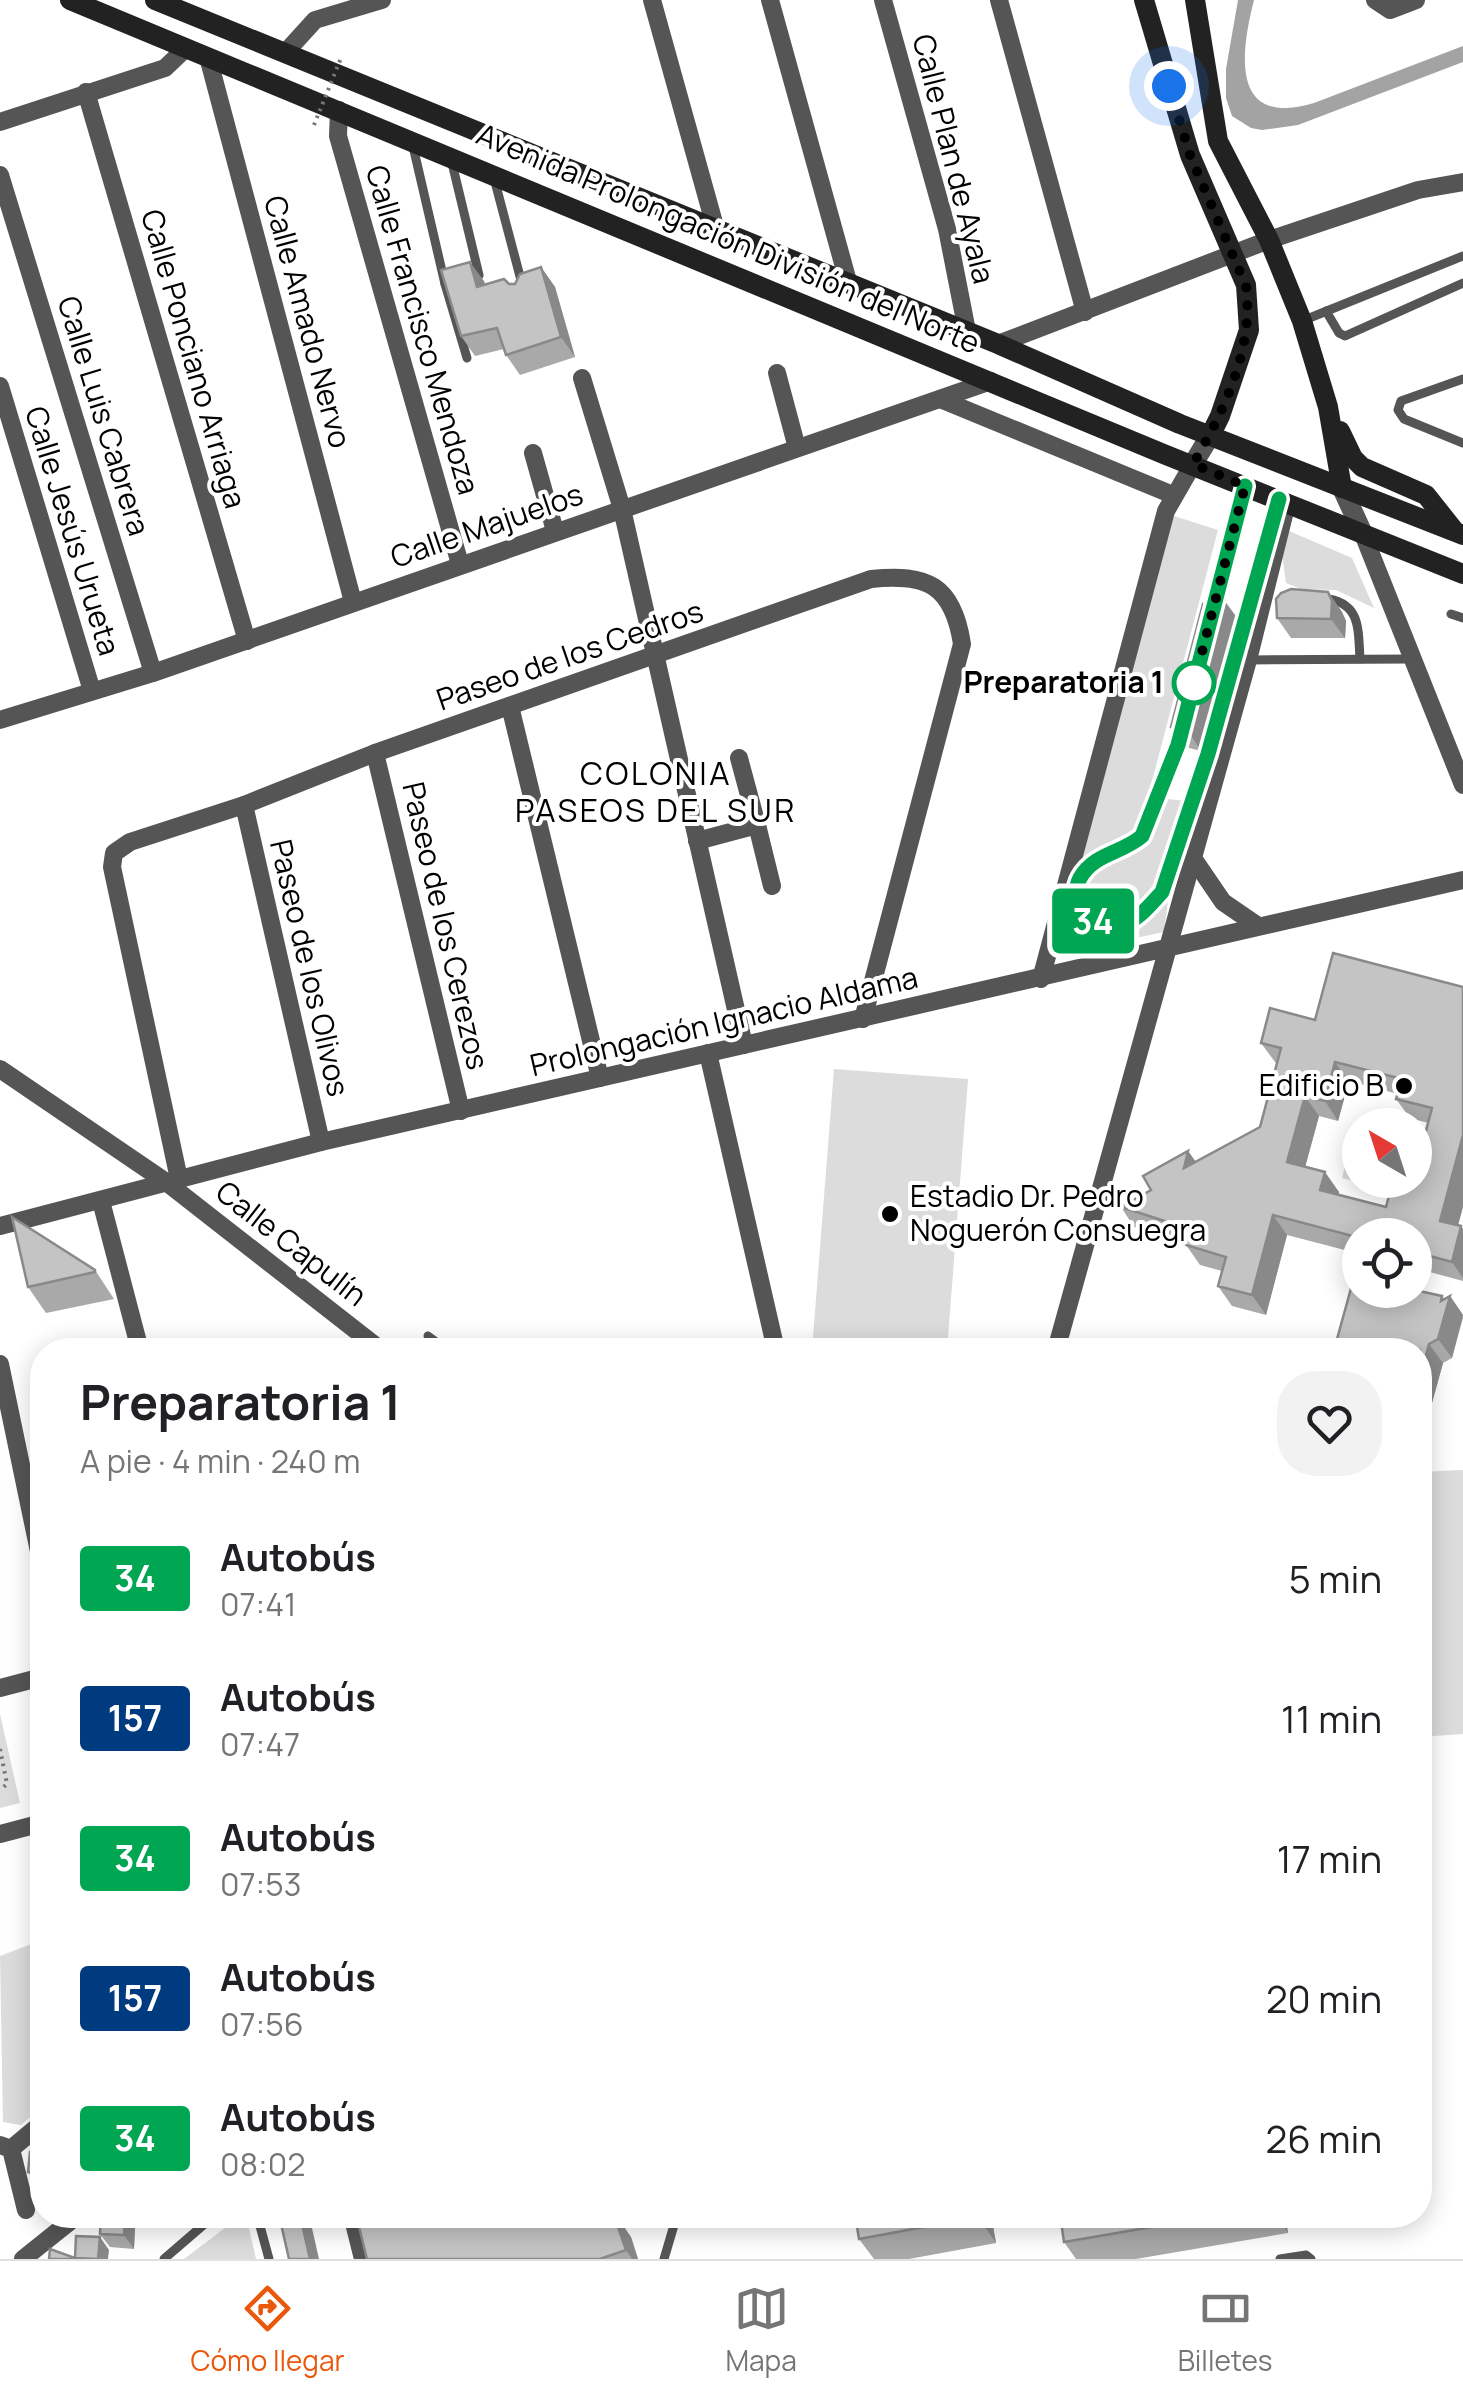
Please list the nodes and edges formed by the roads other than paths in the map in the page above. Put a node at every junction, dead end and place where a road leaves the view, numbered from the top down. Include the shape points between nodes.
1 (70, 0) edge
2 (155, 0) edge
3 (310, 0) edge
4 (382, 0) edge
5 (652, 0) edge
6 (770, 0) edge
7 (883, 0) edge
8 (1000, 0) edge
9 (1144, 0) edge
10 (1195, 0) edge
11 (1208, 0) edge
12 (1375, 0) edge
13 (1416, 0) edge
14 (203, 10) edge
15 (315, 20) junction
16 (1198, 22) junction
17 (186, 48) junction
18 (285, 53) junction
19 (208, 56) junction
20 (86, 92) junction
21 (339, 110) junction
22 (0, 122) edge
23 (412, 140) junction
24 (451, 156) junction
25 (493, 174) junction
26 (0, 175) edge
27 (1463, 182) edge
28 (716, 230) junction
29 (1269, 240) junction
30 (1235, 255) junction
31 (1463, 256) edge
32 (445, 284) junction
33 (849, 284) junction
34 (1463, 284) edge
35 (526, 296) edge
36 (1326, 311) junction
37 (1086, 312) junction
38 (1302, 321) junction
39 (967, 331) junction
40 (998, 344) junction
41 (467, 358) dead end
42 (777, 373) dead end
43 (582, 378) dead end
44 (1463, 379) edge
45 (991, 381) junction
46 (0, 386) edge
47 (940, 399) junction
48 (1328, 407) junction
49 (1210, 436) junction
50 (1463, 443) edge
51 (798, 448) junction
52 (533, 453) dead end
53 (1193, 464) junction
54 (1245, 486) junction
55 (1342, 488) junction
56 (1174, 495) junction
57 (1283, 501) junction
58 (622, 509) junction
59 (555, 531) junction
60 (1459, 533) edge
61 (1363, 534) junction
62 (460, 564) junction
63 (1463, 574) edge
64 (1311, 599) edge
65 (353, 602) junction
66 (1451, 614) dead end
67 (1463, 618) edge
68 (1211, 622) edge
69 (248, 641) junction
70 (656, 655) junction
71 (1360, 659) junction
72 (1412, 659) junction
73 (1248, 660) junction
74 (153, 673) junction
75 (92, 691) junction
76 (510, 706) junction
77 (0, 720) edge
78 (1182, 727) edge
79 (375, 753) junction
80 (738, 758) dead end
81 (1463, 785) edge
82 (244, 805) junction
83 (758, 825) junction
84 (697, 840) junction
85 (1194, 858) junction
86 (1463, 880) edge
87 (772, 886) dead end
88 (1258, 926) junction
89 (1168, 949) junction
90 (1041, 979) junction
91 (862, 1019) junction
92 (744, 1045) junction
93 (708, 1052) junction
94 (0, 1069) edge
95 (600, 1078) junction
96 (461, 1112) junction
97 (321, 1142) junction
98 (173, 1180) junction
99 (101, 1201) junction
100 (0, 1226) edge
101 (428, 1336) dead end
102 (137, 1338) edge
103 (366, 1338) edge
104 (431, 1338) edge
105 (773, 1338) edge
106 (1059, 1338) edge
107 (0, 1364) edge
108 (2, 1394) edge
109 (30, 1514) edge
110 (30, 1680) edge
111 (0, 1688) edge
112 (30, 1826) edge
113 (0, 1834) edge
114 (30, 2131) edge
115 (5, 2147) edge
116 (26, 2210) dead end
117 (62, 2228) edge
118 (201, 2228) edge
119 (261, 2228) edge
120 (355, 2228) edge
121 (674, 2228) edge
122 (24, 2259) edge
123 (164, 2259) edge
124 (269, 2259) edge
125 (363, 2259) edge
126 (664, 2259) edge
127 (1280, 2259) edge
128 (1311, 2259) edge

1 - 17 main road, Avenida Prolongación División del Norte
2 - 14 main road, Avenida Prolongación División del Norte
3 - 15 street
4 - 15 street
5 - 28 street
6 - 33 street
7 - 39 street, Calle Plan de Ayala via 947,228
8 - 37 street
9 - 30 main road via 1190,155
10 - 16 main road
11 - 16 street
12 - 13 street via 1390,10
14 - 18 main road, Avenida Prolongación División del Norte
15 - 18 street
16 - 29 main road via 1218,142
17 - 19 main road, Avenida Prolongación División del Norte
17 - 20 street via 164,68
18 - 28 main road, Avenida Prolongación División del Norte
19 - 21 main road, Avenida Prolongación División del Norte
19 - 65 street, Calle Amado Nervo
20 - 22 street
20 - 69 street, Calle Ponciano Arriaga
21 - 23 main road, Avenida Prolongación División del Norte
21 - 62 street, Calle Francisco Mendoza via 338,136
23 - 24 main road, Avenida Prolongación División del Norte
23 - 32 lane
24 - 25 main road, Avenida Prolongación División del Norte
24 - 32 lane via 479,275
25 - 35 lane
25 - 45 main road, Avenida Prolongación División del Norte
26 - 74 street, Calle Luis Cabrera
27 - 29 street via 1418,190
28 - 33 main road, Avenida Prolongación División del Norte
29 - 30 street
29 - 38 main road
30 - 37 street
30 - 49 main road via 1246,286 1248,330
31 - 36 lane
32 - 41 lane
33 - 39 main road, Avenida Prolongación División del Norte
34 - 36 lane via 1345,336
36 - 38 lane
37 - 40 street
38 - 48 main road
39 - 40 main road, Avenida Prolongación División del Norte
40 - 49 main road, Avenida Prolongación División del Norte
42 - 51 street
43 - 58 street
44 - 50 lane via 1401,401 1398,410 1404,419
45 - 47 street, Calle Majuelos
45 - 53 main road, Avenida Prolongación División del Norte
46 - 75 street, Calle Jesús Urueta
47 - 51 street, Calle Majuelos
47 - 56 street
48 - 55 main road
48 - 60 main road via 1362,467 1426,494
49 - 53 street
49 - 55 main road, Avenida Prolongación División del Norte
51 - 58 street, Calle Majuelos
52 - 59 street
53 - 54 main road, Avenida Prolongación División del Norte
53 - 56 street
54 - 57 main road, Avenida Prolongación División del Norte
54 - 68 lane
55 - 60 main road, Avenida Prolongación División del Norte
55 - 61 street
56 - 90 street
57 - 61 main road, Avenida Prolongación División del Norte
57 - 73 street via 1271,580
57 - 78 lane via 1162,892 1128,923 1099,924 1078,903 1080,876 1094,860 1142,836
58 - 59 street, Calle Majuelos
58 - 70 street
59 - 62 street, Calle Majuelos
61 - 63 main road, Avenida Prolongación División del Norte
61 - 72 street
62 - 65 street, Calle Majuelos
64 - 71 lane via 1348,606
65 - 69 street, Calle Majuelos
66 - 67 lane
69 - 74 street, Calle Majuelos
70 - 76 street, Paseo de los Cedros
70 - 84 street
70 - 91 street, Paseo de los Cedros via 871,579 908,575 952,606 962,644 956,673
71 - 72 lane
71 - 73 lane
72 - 81 street
73 - 85 street
74 - 75 street, Calle Majuelos
75 - 77 street, Calle Majuelos
76 - 79 street, Paseo de los Cedros
76 - 95 street
79 - 82 street, Paseo de los Cedros
79 - 96 street, Paseo de los Cerezos
80 - 83 street
82 - 97 street, Paseo de los Olivos
82 - 98 street, Paseo de los Cedros via 114,853
83 - 84 street
83 - 87 street
84 - 92 street
85 - 88 street via 1223,902
85 - 89 street
86 - 88 street, Prolongación Ignacio Aldama
88 - 89 street, Prolongación Ignacio Aldama
89 - 90 street, Prolongación Ignacio Aldama
89 - 106 street
90 - 91 street, Prolongación Ignacio Aldama
91 - 92 street, Prolongación Ignacio Aldama
92 - 93 street, Prolongación Ignacio Aldama
93 - 95 street, Prolongación Ignacio Aldama
93 - 105 street
94 - 98 street, Calle Capulín
95 - 96 street, Prolongación Ignacio Aldama
96 - 97 street, Prolongación Ignacio Aldama
97 - 98 street, Prolongación Ignacio Aldama
98 - 99 street, Prolongación Ignacio Aldama
98 - 103 street, Calle Capulín
99 - 100 street, Prolongación Ignacio Aldama
99 - 102 street
101 - 104 lane
107 - 108 street
108 - 109 street
110 - 111 street
112 - 113 street
114 - 115 street
115 - 116 street
117 - 122 street
118 - 123 lane
119 - 124 lane
120 - 125 street
121 - 126 lane
127 - 128 lane

